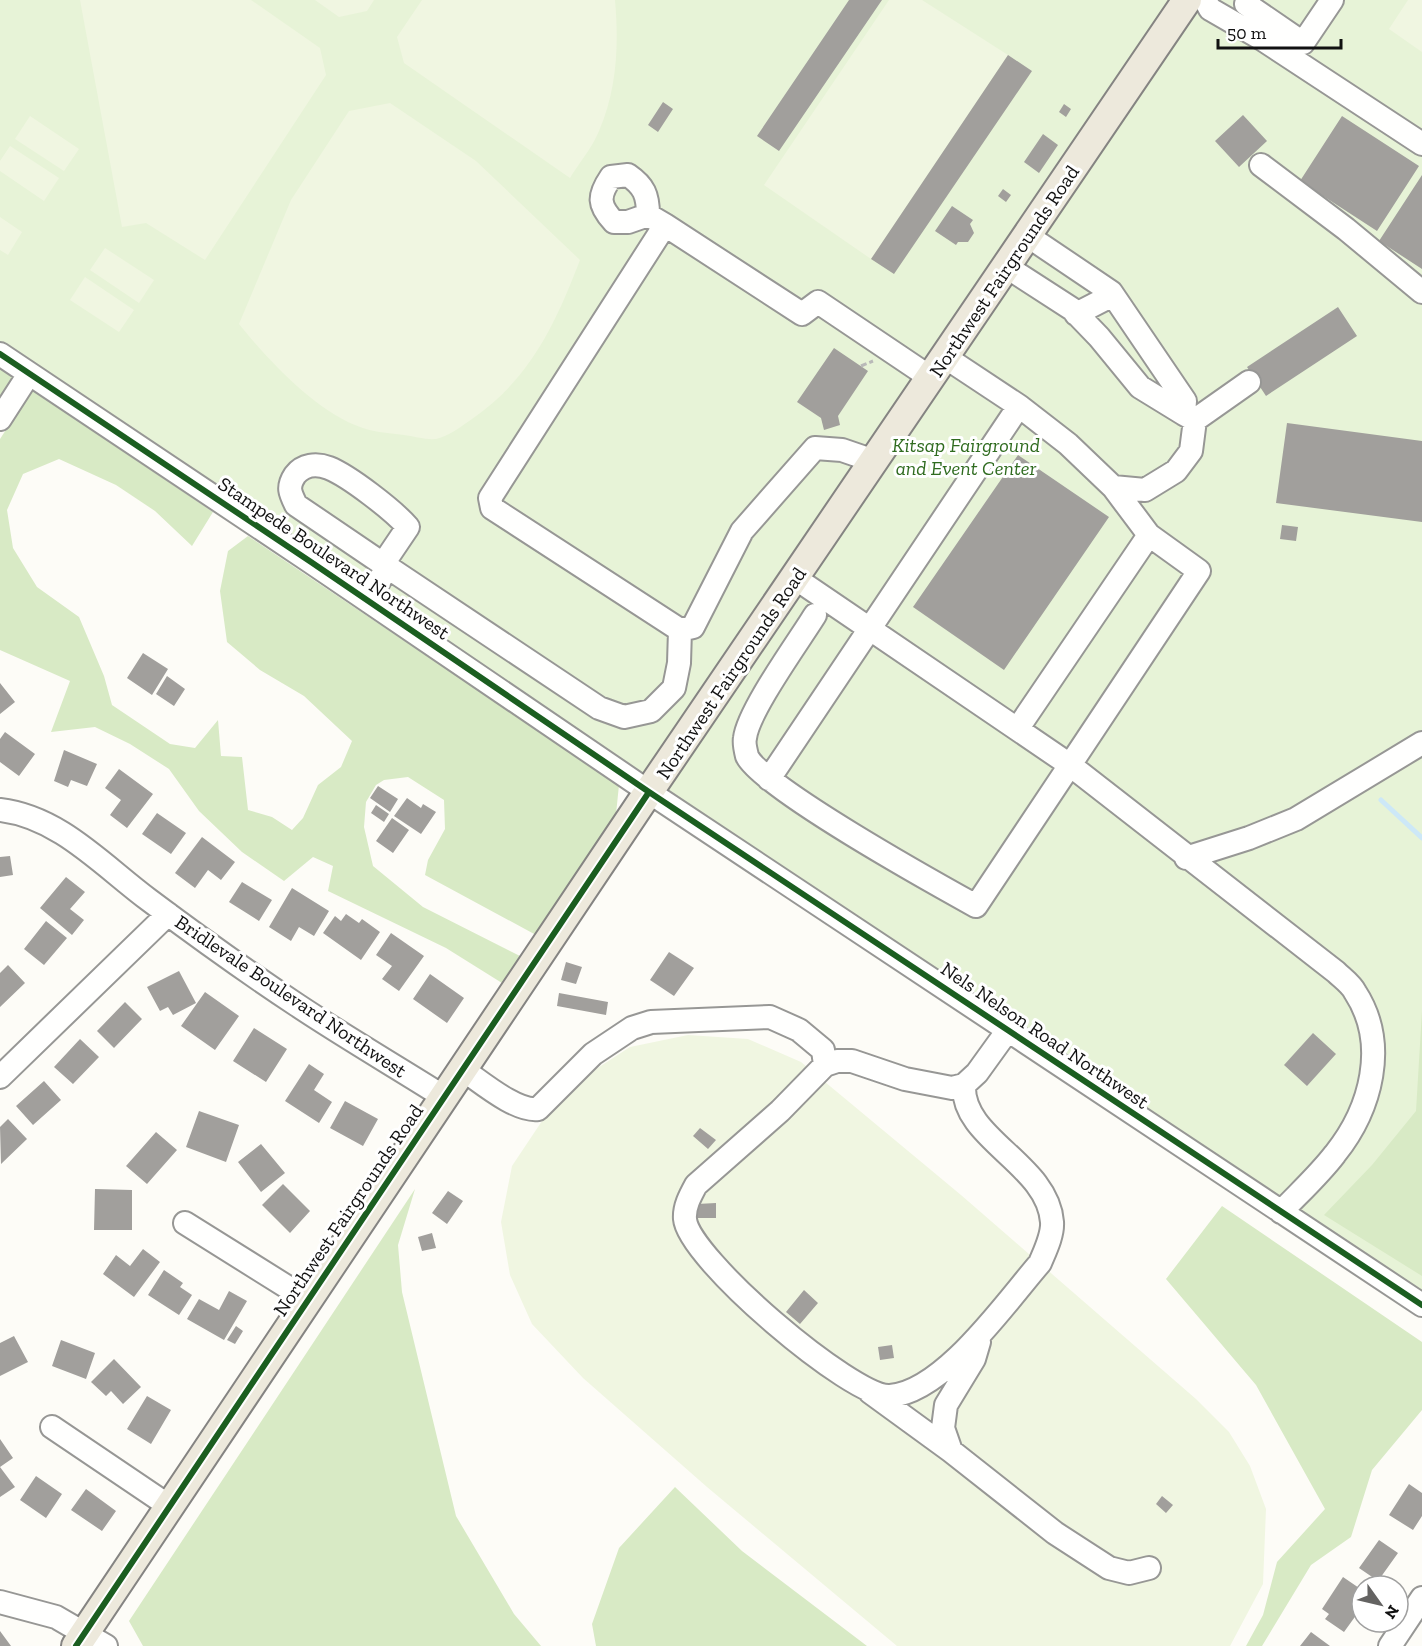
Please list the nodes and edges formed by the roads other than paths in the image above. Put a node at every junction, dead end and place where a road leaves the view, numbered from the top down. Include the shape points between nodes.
1 (1187, 0) edge
2 (1205, 0) edge
3 (1249, 0) edge
4 (1332, 0) edge
5 (1422, 144) edge
6 (1261, 165) dead end
7 (1028, 236) junction
8 (1007, 267) junction
9 (1422, 292) edge
10 (1113, 295) junction
11 (1076, 314) junction
12 (0, 354) edge
13 (938, 368) junction
14 (29, 374) junction
15 (1249, 382) dead end
16 (1019, 406) junction
17 (1190, 417) junction
18 (0, 419) edge
19 (874, 461) junction
20 (1113, 487) junction
21 (1149, 534) junction
22 (382, 564) junction
23 (795, 578) junction
24 (369, 601) junction
25 (815, 615) dead end
26 (870, 628) junction
27 (680, 630) junction
28 (1018, 728) junction
29 (1422, 743) edge
30 (1070, 765) junction
31 (769, 779) junction
32 (649, 792) junction
33 (0, 810) edge
34 (1186, 858) junction
35 (168, 914) junction
36 (1008, 1030) junction
37 (825, 1065) junction
38 (462, 1069) junction
39 (0, 1077) edge
40 (964, 1085) junction
41 (444, 1096) junction
42 (1281, 1212) junction
43 (185, 1223) dead end
44 (308, 1300) junction
45 (1422, 1305) edge
46 (983, 1329) junction
47 (869, 1391) junction
48 (52, 1427) dead end
49 (951, 1451) junction
50 (169, 1506) junction
51 (1149, 1568) dead end
52 (1422, 1598) edge
53 (0, 1602) edge
54 (89, 1641) edge
55 (1390, 1646) edge

1 - 7 main road, Northwest Fairgrounds Road
2 - 5 street via 1210,9
3 - 4 street via 1246,4 1303,43
6 - 9 street
7 - 8 main road, Northwest Fairgrounds Road
7 - 10 street
8 - 11 street
8 - 13 main road, Northwest Fairgrounds Road
10 - 11 street
10 - 17 street via 1185,401
11 - 17 street via 1140,387
12 - 14 street, Stampede Boulevard Northwest
13 - 16 street
13 - 19 main road, Northwest Fairgrounds Road
13 - 27 street via 818,302 802,314 656,220 490,498 492,508
14 - 18 street
14 - 24 street, Stampede Boulevard Northwest
15 - 17 street
16 - 20 street via 1068,444
16 - 26 street
17 - 20 street via 1191,450 1176,471 1145,490
19 - 23 main road, Northwest Fairgrounds Road
19 - 27 street via 842,450 815,448 742,531 693,627
20 - 21 street
21 - 28 street
21 - 30 street via 1199,571
22 - 22 street via 296,505 290,483 300,468 328,468 394,511 408,527
22 - 24 street via 384,572
22 - 27 street via 599,708 624,717 651,711 674,688
23 - 26 street
23 - 32 main road, Northwest Fairgrounds Road
24 - 32 street, Stampede Boulevard Northwest
25 - 31 street via 753,713 744,738 747,757
26 - 28 street
26 - 31 street
28 - 30 street
29 - 34 street via 1296,819
30 - 31 street via 976,906 897,862
30 - 34 street
32 - 36 street, Nels Nelson Road Northwest
32 - 38 main road, Northwest Fairgrounds Road
33 - 35 street, Bridlevale Boulevard Northwest via 20,812 73,839
34 - 42 street via 1336,972 1355,991 1369,1021 1375,1063 1364,1105 1336,1153
35 - 39 street, Bridlevale Boulevard Northwest
35 - 41 street, Bridlevale Boulevard Northwest via 297,1005
36 - 40 street
36 - 42 street, Nels Nelson Road Northwest
37 - 38 street via 824,1050 799,1030 770,1017 745,1016 651,1022 632,1028 593,1054 538,1109 517,1105
37 - 40 street via 852,1060 941,1088
37 - 47 street via 780,1111 696,1185 687,1200 685,1220 693,1242 722,1277 805,1348
38 - 41 main road, Northwest Fairgrounds Road
40 - 46 street via 966,1107 1044,1194 1053,1223 1040,1263
41 - 44 main road, Northwest Fairgrounds Road
42 - 45 street, Nels Nelson Road Northwest
43 - 44 street
44 - 50 main road, Northwest Fairgrounds Road
46 - 47 street via 943,1373 917,1388 890,1396
46 - 49 street via 974,1359 946,1404 943,1428
47 - 49 street
48 - 50 street
49 - 51 street via 1055,1533 1109,1568 1129,1573
50 - 54 main road, Northwest Fairgrounds Road
52 - 55 street
53 - 54 street via 56,1617

